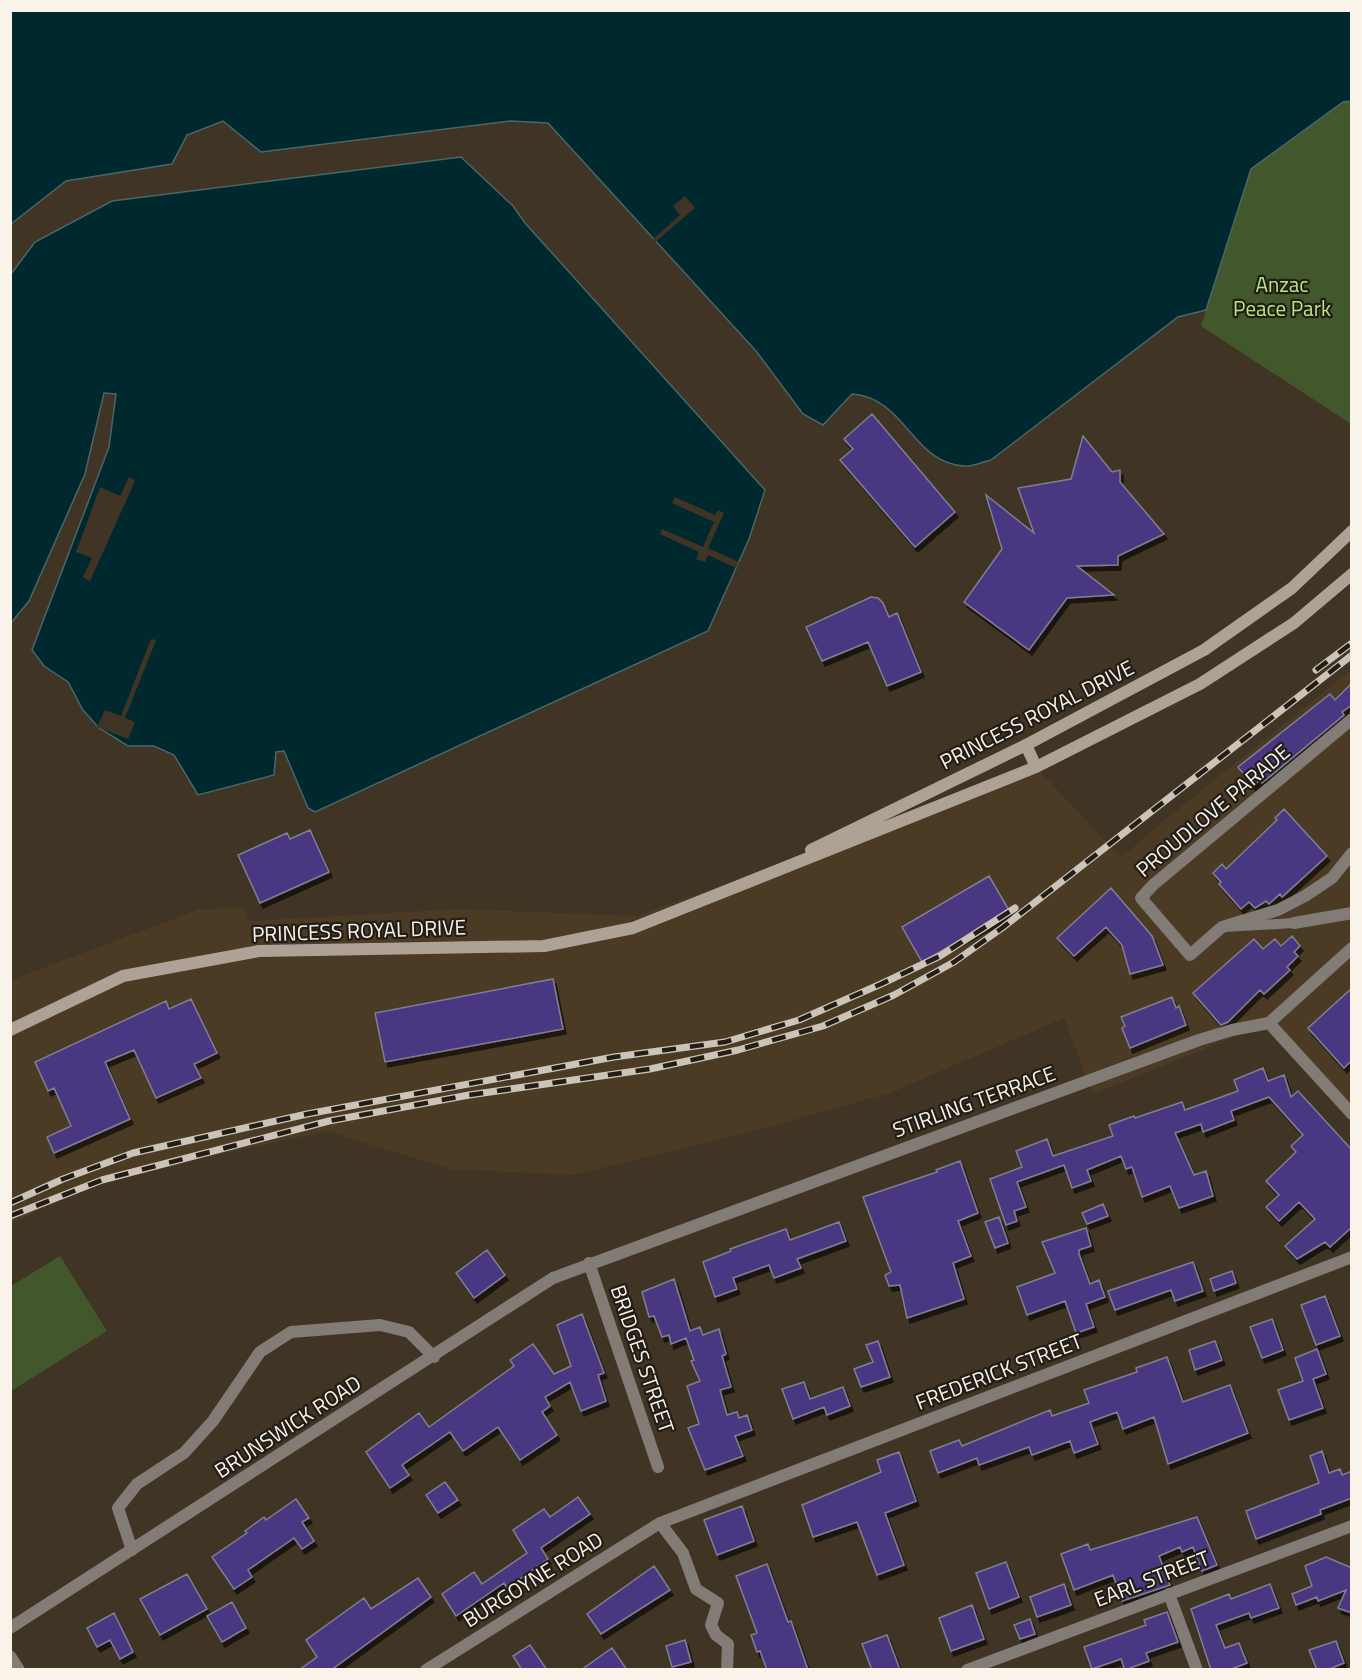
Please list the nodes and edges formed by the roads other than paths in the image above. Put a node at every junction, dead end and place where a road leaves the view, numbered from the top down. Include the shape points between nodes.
1 (1352, 531) edge
2 (1352, 574) edge
3 (1352, 719) edge
4 (1026, 745) junction
5 (1036, 767) junction
6 (1352, 853) edge
7 (716, 897) junction
8 (1352, 913) edge
9 (1294, 924) joint
10 (1222, 927) junction
11 (1352, 948) edge
12 (1269, 1023) junction
13 (10, 1030) edge
14 (1352, 1114) edge
15 (1352, 1257) edge
16 (589, 1263) junction
17 (434, 1356) junction
18 (658, 1467) dead end
19 (660, 1523) junction
20 (1352, 1526) edge
21 (1338, 1530) junction
22 (1352, 1536) edge
23 (132, 1550) junction
24 (1169, 1594) junction
25 (10, 1628) edge
26 (10, 1656) edge
27 (19, 1670) edge
28 (426, 1670) edge
29 (727, 1670) edge
30 (967, 1670) edge
31 (1197, 1670) edge

1 - 4 main road, PRINCESS ROYAL DRIVE via 1292,588 1204,650
2 - 5 main road, PRINCESS ROYAL DRIVE via 1294,623 1200,684
3 - 10 street, PROUDLOVE PARADE via 1141,898 1190,955
4 - 5 main road
4 - 7 main road, PRINCESS ROYAL DRIVE
5 - 7 main road, PRINCESS ROYAL DRIVE
6 - 10 street, PROUDLOVE PARADE via 1332,878 1305,896 1278,910
7 - 13 main road, PRINCESS ROYAL DRIVE via 633,928 544,946 258,951 123,976
8 - 9 street
9 - 10 street
11 - 12 street
12 - 14 street
12 - 16 street, STIRLING TERRACE via 1199,1040
15 - 19 street, FREDERICK STREET
16 - 17 street, BRUNSWICK ROAD via 553,1278 507,1305
16 - 18 street, BRIDGES STREET
17 - 23 street, BRUNSWICK ROAD
17 - 23 street via 409,1332 380,1325 291,1332 283,1337 260,1352 213,1421 184,1453 137,1484 118,1508
19 - 28 street, BURGOYNE ROAD
19 - 29 street via 683,1553 696,1589 718,1603 711,1625 728,1644
20 - 21 street, EARL STREET
21 - 22 street
21 - 24 street, EARL STREET
23 - 25 street, BRUNSWICK ROAD
24 - 30 street, EARL STREET
24 - 31 street
26 - 27 street

